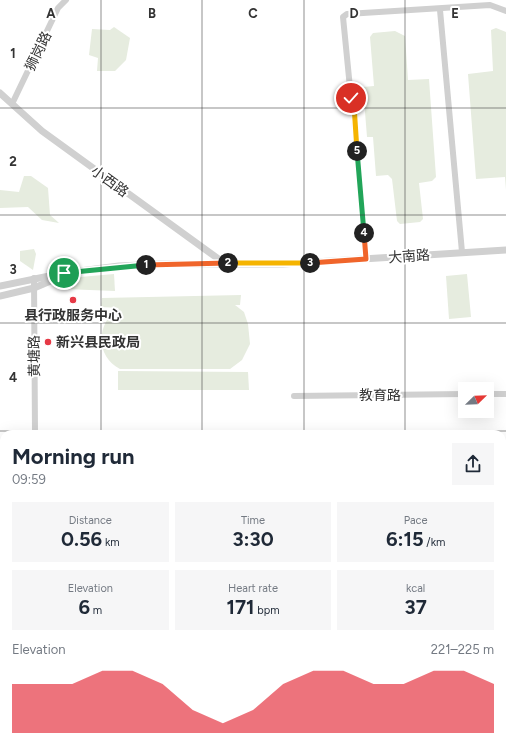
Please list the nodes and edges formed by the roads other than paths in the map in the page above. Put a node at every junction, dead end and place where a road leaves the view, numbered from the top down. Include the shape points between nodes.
1 (66, 0) edge
2 (440, 10) junction
3 (506, 11) edge
4 (0, 93) edge
5 (12, 104) junction
6 (506, 250) edge
7 (462, 252) junction
8 (366, 259) junction
9 (224, 263) junction
10 (73, 271) junction
11 (34, 278) junction
12 (0, 286) edge
13 (34, 288) junction
14 (0, 296) edge
15 (458, 394) edge
16 (494, 394) edge
17 (506, 394) edge
18 (294, 396) dead end
19 (35, 430) edge

1 - 5 street, 狮岗路 via 58,8
2 - 3 street via 490,6
2 - 7 street
2 - 8 street via 344,17
4 - 5 street, 小西路
5 - 9 street, 小西路 via 42,131
6 - 7 street, 大南路
7 - 8 street, 大南路
8 - 9 street, 大南路 via 283,264
9 - 10 street, 大南路 via 126,266
10 - 11 street, 大南路
10 - 13 street, 大南路
11 - 12 street, 大南路
11 - 13 street, 黄塘路
13 - 14 street, 大南路
13 - 19 street, 黄塘路
15 - 18 street, 教育路
16 - 17 street

